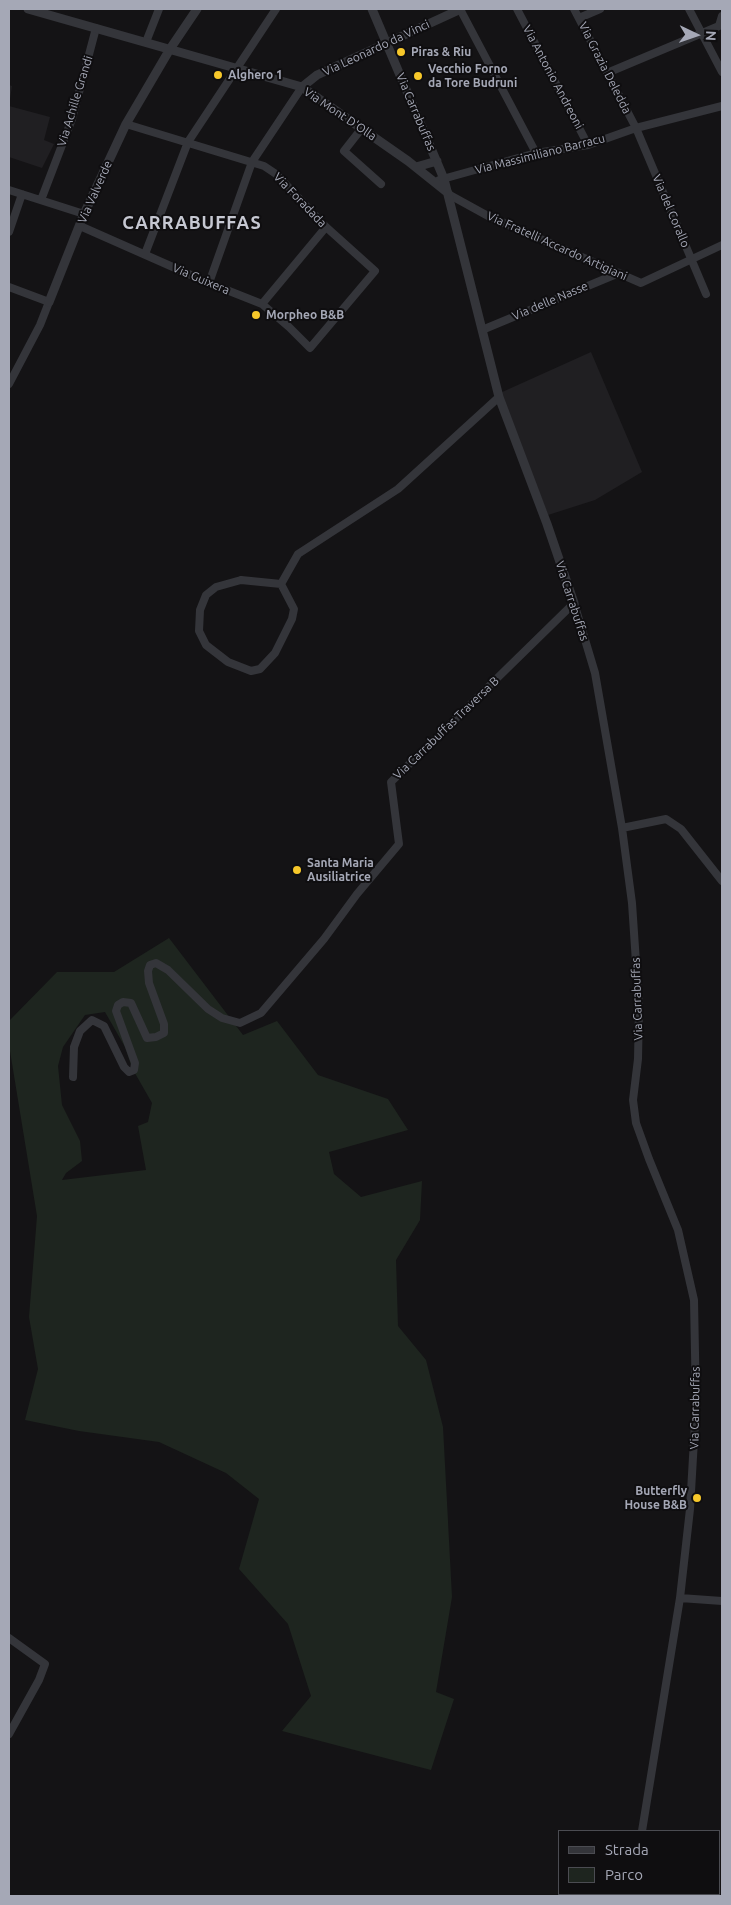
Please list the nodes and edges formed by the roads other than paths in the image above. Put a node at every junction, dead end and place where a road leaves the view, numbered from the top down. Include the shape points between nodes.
1 (32, 9) edge
2 (159, 9) edge
3 (198, 9) edge
4 (276, 9) edge
5 (372, 9) edge
6 (461, 9) edge
7 (517, 9) edge
8 (574, 9) edge
9 (600, 9) edge
10 (689, 9) edge
11 (722, 16) edge
12 (579, 18) junction
13 (96, 28) junction
14 (702, 32) junction
15 (146, 42) junction
16 (387, 43) junction
17 (170, 49) junction
18 (236, 67) junction
19 (722, 72) edge
20 (607, 73) junction
21 (302, 87) junction
22 (722, 106) edge
23 (126, 124) junction
24 (362, 128) junction
25 (636, 128) junction
26 (188, 142) junction
27 (588, 145) junction
28 (536, 154) junction
29 (437, 161) junction
30 (252, 162) junction
31 (416, 167) junction
32 (444, 179) junction
33 (433, 182) junction
34 (381, 184) dead end
35 (9, 190) edge
36 (22, 194) junction
37 (448, 194) junction
38 (41, 200) junction
39 (84, 214) junction
40 (80, 226) junction
41 (326, 227) junction
42 (9, 232) edge
43 (722, 245) edge
44 (144, 254) junction
45 (691, 260) junction
46 (619, 273) junction
47 (209, 283) junction
48 (9, 287) edge
49 (706, 294) dead end
50 (49, 302) junction
51 (262, 304) junction
52 (482, 330) junction
53 (310, 348) joint
54 (9, 384) edge
55 (499, 397) junction
56 (281, 584) junction
57 (574, 603) junction
58 (622, 828) junction
59 (722, 881) edge
60 (73, 1077) dead end
61 (680, 1598) junction
62 (722, 1601) edge
63 (9, 1638) edge
64 (9, 1734) edge
65 (642, 1830) edge

1 - 13 street, Via Mont D'Olla
2 - 15 street
3 - 17 street, Via Valverde
4 - 18 street
5 - 16 street, Via Carrabuffas
6 - 16 street, Via Leonardo da Vinci
6 - 28 street
7 - 27 street, Via Antonio Andreoni
8 - 12 street, Via Grazia Deledda
9 - 12 street
10 - 14 street
11 - 14 street via 719,26
12 - 20 street, Via Grazia Deledda
13 - 15 street, Via Mont D'Olla
13 - 38 street, Via Achille Grandi via 72,119
14 - 19 street
14 - 20 street
15 - 17 street, Via Mont D'Olla
16 - 21 street, Via Leonardo da Vinci via 317,75
16 - 29 street, Via Carrabuffas
17 - 18 street, Via Mont D'Olla
17 - 23 street, Via Valverde
18 - 21 street, Via Mont D'Olla
18 - 26 street
20 - 25 street, Via Grazia Deledda
21 - 24 street, Via Mont D'Olla
21 - 30 street, Via Leonardo da Vinci
22 - 25 street, Via Massimiliano Barracu
23 - 26 street, Via Foradada
23 - 39 street, Via Valverde
24 - 31 street, Via Mont D'Olla
24 - 34 street via 344,151
25 - 27 street, Via Massimiliano Barracu
25 - 45 street, Via del Corallo
26 - 30 street, Via Foradada
26 - 44 street
27 - 28 street, Via Massimiliano Barracu
28 - 32 street, Via Massimiliano Barracu
29 - 31 street
29 - 32 street, Via Carrabuffas
30 - 41 street, Via Foradada via 276,174
30 - 47 street, Via Leonardo da Vinci
31 - 33 street, Via Mont D'Olla
32 - 33 street
32 - 37 street, Via Carrabuffas
33 - 37 street, Via Mont D'Olla
35 - 36 street
36 - 38 street
36 - 42 street
37 - 46 street, Via Fratelli Accardo Artigiani via 488,216
37 - 52 street, Via Carrabuffas
38 - 39 street
39 - 40 street, Via Valverde
40 - 44 street, Via Guixera
40 - 50 street, Via Valverde
41 - 51 street
41 - 53 street, Via Foradada via 374,271
43 - 45 street, Via Fratelli Accardo Artigiani
44 - 47 street, Via Guixera
45 - 46 street, Via Fratelli Accardo Artigiani via 641,283
45 - 49 street, Via del Corallo
46 - 52 street, Via delle Nasse
47 - 51 street, Via Guixera
48 - 50 street
50 - 54 street, Via Valverde
51 - 53 street, Via Guixera
52 - 55 street, Via Carrabuffas
55 - 56 street via 398,490 298,554
55 - 57 street, Via Carrabuffas
56 - 56 street via 241,580 216,587 206,595 200,610 199,631 206,645 241,668 260,669 275,653 292,619 294,609
57 - 58 street, Via Carrabuffas via 595,673
57 - 60 street, Via Carrabuffas Traversa B via 390,782 399,844 261,1013 240,1023 222,1018 208,1009 168,970 156,963 150,965 149,983 164,1024 164,1033 156,1038 146,1038 131,1003 124,1002 116,1011 135,1063 134,1070 129,1072 124,1067 104,1026 92,1020 80,1031 74,1047
58 - 59 street via 666,819 681,829
58 - 61 street, Via Carrabuffas via 632,902 639,1007 638,1059 632,1100 636,1123 678,1230 694,1300 695,1436
61 - 62 street
61 - 65 street, Via Carrabuffas
63 - 64 street via 45,1664

